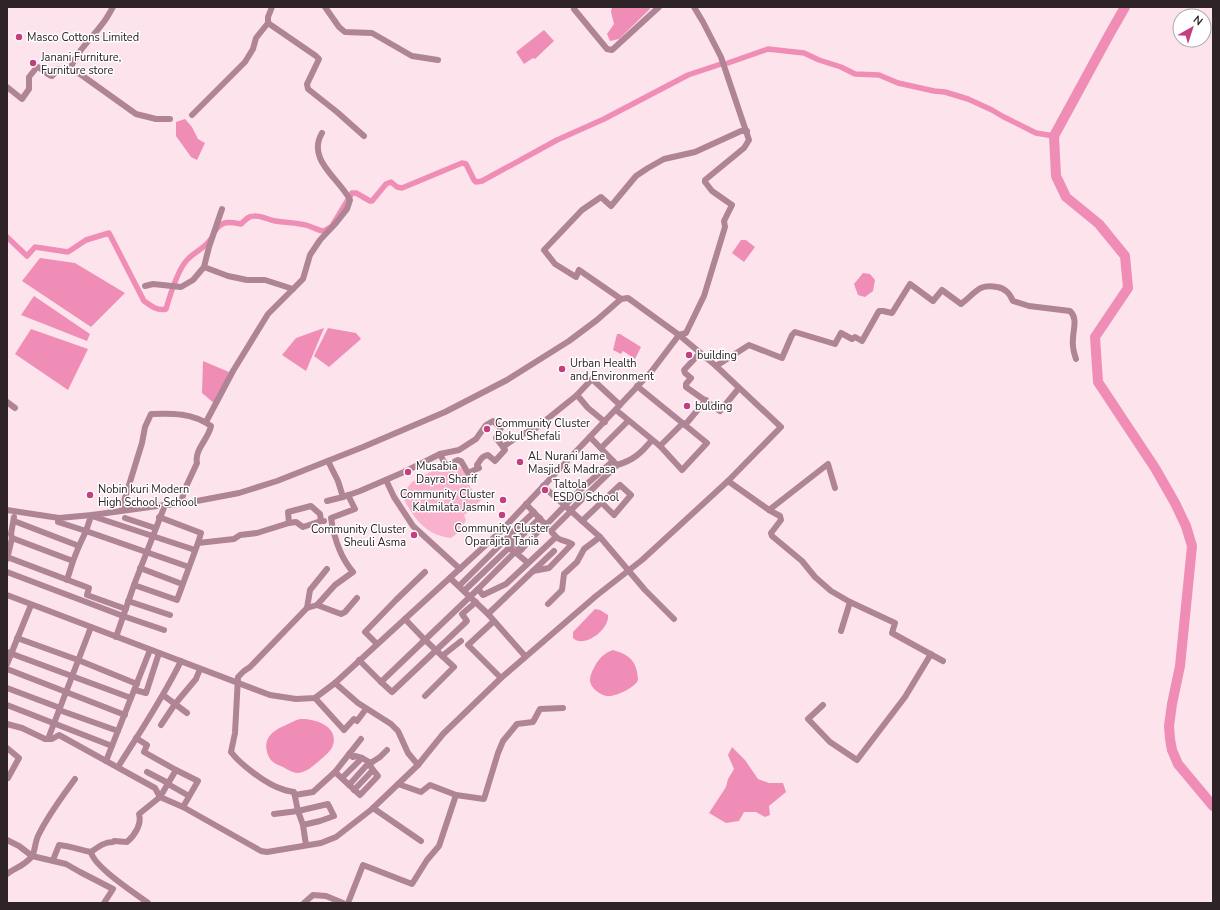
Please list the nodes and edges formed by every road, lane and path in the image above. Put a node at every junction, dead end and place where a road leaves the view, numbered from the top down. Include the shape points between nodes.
1 (113, 7) edge
2 (272, 7) edge
3 (325, 7) edge
4 (659, 7) edge
5 (694, 7) edge
6 (574, 9) dead end
7 (268, 23) junction
8 (438, 60) dead end
9 (70, 69) junction
10 (7, 87) edge
11 (192, 115) dead end
12 (170, 119) dead end
13 (747, 131) junction
14 (322, 133) dead end
15 (364, 136) dead end
16 (222, 209) dead end
17 (204, 267) junction
18 (145, 286) dead end
19 (293, 289) junction
20 (622, 299) junction
21 (679, 335) junction
22 (700, 354) junction
23 (1076, 359) dead end
24 (716, 366) junction
25 (637, 386) junction
26 (739, 388) junction
27 (577, 394) junction
28 (706, 400) junction
29 (7, 402) edge
30 (15, 408) dead end
31 (618, 408) junction
32 (628, 421) junction
33 (206, 422) junction
34 (604, 422) junction
35 (684, 424) junction
36 (590, 437) junction
37 (652, 440) junction
38 (660, 446) junction
39 (503, 447) junction
40 (601, 448) junction
41 (440, 454) junction
42 (328, 461) junction
43 (615, 463) junction
44 (386, 480) junction
45 (728, 481) junction
46 (543, 486) junction
47 (835, 488) dead end
48 (346, 496) junction
49 (327, 501) dead end
50 (602, 503) junction
51 (181, 504) junction
52 (526, 504) junction
53 (164, 505) junction
54 (565, 506) junction
55 (7, 510) edge
56 (768, 510) junction
57 (14, 511) junction
58 (121, 511) junction
59 (571, 511) junction
60 (534, 512) junction
61 (91, 515) junction
62 (159, 517) junction
63 (59, 518) junction
64 (125, 518) dead end
65 (540, 518) junction
66 (321, 520) junction
67 (14, 521) junction
68 (331, 521) junction
69 (582, 521) junction
70 (289, 523) junction
71 (545, 524) junction
72 (155, 528) junction
73 (86, 531) junction
74 (551, 531) junction
75 (10, 535) edge
76 (152, 536) junction
77 (508, 537) junction
78 (556, 537) junction
79 (600, 537) junction
80 (198, 542) junction
81 (79, 546) junction
82 (515, 549) junction
83 (195, 550) junction
84 (554, 551) dead end
85 (146, 552) junction
86 (7, 558) edge
87 (73, 561) junction
88 (528, 563) junction
89 (189, 567) junction
90 (140, 568) junction
91 (327, 569) dead end
92 (460, 569) junction
93 (533, 571) junction
94 (628, 571) junction
95 (7, 572) edge
96 (425, 572) dead end
97 (450, 578) junction
98 (67, 580) junction
99 (182, 584) junction
100 (134, 585) junction
101 (459, 586) junction
102 (478, 589) junction
103 (467, 593) junction
104 (7, 596) edge
105 (357, 598) dead end
106 (128, 602) junction
107 (476, 602) junction
108 (850, 602) junction
109 (548, 604) dead end
110 (31, 605) junction
111 (317, 605) junction
112 (307, 608) junction
113 (126, 609) junction
114 (488, 614) junction
115 (170, 615) dead end
116 (123, 616) junction
117 (405, 619) junction
118 (674, 619) dead end
119 (494, 621) junction
120 (91, 627) junction
121 (164, 630) dead end
122 (841, 631) dead end
123 (116, 637) junction
124 (17, 638) junction
125 (424, 639) junction
126 (461, 641) dead end
127 (377, 644) junction
128 (150, 650) junction
129 (437, 651) junction
130 (9, 653) edge
131 (159, 653) junction
132 (931, 654) junction
133 (442, 656) junction
134 (526, 656) junction
135 (78, 660) junction
136 (359, 660) junction
137 (181, 661) junction
138 (943, 661) dead end
139 (7, 664) edge
140 (200, 669) junction
141 (7, 670) edge
142 (72, 676) junction
143 (501, 678) junction
144 (381, 682) junction
145 (237, 683) junction
146 (335, 683) junction
147 (136, 687) junction
148 (7, 688) edge
149 (66, 692) junction
150 (163, 695) junction
151 (425, 696) dead end
152 (131, 698) junction
153 (315, 698) junction
154 (175, 704) junction
155 (823, 704) dead end
156 (7, 705) edge
157 (562, 708) dead end
158 (59, 709) junction
159 (366, 709) junction
160 (187, 713) dead end
161 (125, 715) junction
162 (7, 724) edge
163 (54, 724) junction
164 (161, 725) dead end
165 (118, 731) junction
166 (136, 738) junction
167 (48, 739) junction
168 (361, 739) dead end
169 (112, 746) junction
170 (7, 748) edge
171 (388, 750) dead end
172 (349, 754) junction
173 (362, 758) junction
174 (106, 760) junction
175 (418, 765) junction
176 (371, 766) junction
177 (118, 767) junction
178 (176, 770) junction
179 (147, 772) dead end
180 (335, 772) junction
181 (8, 778) dead end
182 (342, 778) junction
183 (75, 779) dead end
184 (168, 784) junction
185 (398, 784) junction
186 (351, 787) junction
187 (295, 795) junction
188 (456, 795) junction
189 (189, 796) junction
190 (160, 797) junction
191 (183, 807) junction
192 (374, 808) junction
193 (298, 811) junction
194 (274, 814) dead end
195 (303, 825) junction
196 (7, 840) edge
197 (420, 841) dead end
198 (306, 845) junction
199 (91, 852) junction
200 (32, 856) junction
201 (53, 860) junction
202 (7, 874) edge
203 (104, 903) edge
204 (148, 903) edge
205 (304, 903) edge
206 (343, 903) edge
207 (348, 903) edge

1 - 9 street
2 - 7 street
3 - 8 street via 338,27 345,32 374,34 412,56
4 - 6 street via 612,50 607,49
5 - 13 street via 721,57
7 - 11 street via 256,38 245,62
7 - 15 street via 319,59 308,89
9 - 10 street via 67,72 58,69 50,76 37,67 29,77 29,88 22,99
9 - 12 street via 136,114
13 - 20 street via 741,131 695,152 664,159 648,168 636,176 611,206 601,197 582,210 544,250 555,264 576,277 580,270
13 - 21 street via 749,140 744,148 705,180 712,191 732,205 724,221 725,227 704,296 686,333
14 - 19 street via 317,141 317,151 332,177 346,191 350,200 347,209 310,255 303,279
16 - 17 street
17 - 18 street via 193,280 181,287 153,284
17 - 19 street via 228,276 265,280
19 - 33 street via 268,314
20 - 21 street via 628,298
20 - 42 street via 569,341 507,380 444,412
21 - 22 street
21 - 25 street via 652,372
22 - 24 street
22 - 28 street via 684,370 691,378 686,386
23 - 24 street via 1072,339 1074,317 1070,311 1029,306 1013,301 1010,294 1001,287 987,285 978,289 961,304 942,290 933,301 910,284 892,313 879,311 861,340 841,333 835,344 795,332 782,358 749,345
24 - 26 street
25 - 31 street
25 - 35 street
26 - 28 street via 721,411
26 - 45 street via 781,427
27 - 31 street via 592,379
27 - 34 street
27 - 39 street via 536,428
28 - 35 street
29 - 30 street
31 - 32 street
31 - 34 street
32 - 37 street
32 - 40 street
33 - 51 street via 211,427 196,458 198,463 184,491
33 - 58 street via 176,413 151,414 145,426
34 - 36 street
35 - 38 street
35 - 38 street via 707,443 682,470
36 - 40 street
36 - 46 street
37 - 38 street
37 - 43 street via 639,455 627,462
39 - 41 street via 496,438 501,428 493,421 486,425 476,439 459,450
39 - 41 street via 505,450 495,461 488,455 484,456 477,465 479,468 468,473 458,460 446,466
40 - 43 street
41 - 44 street
42 - 48 street
42 - 51 street via 239,493
43 - 54 street
43 - 59 street
44 - 48 street
44 - 92 street via 413,526
45 - 56 street
45 - 94 street
46 - 52 street
46 - 54 street
47 - 56 street via 828,464
48 - 49 street
48 - 68 street via 355,509 331,518
50 - 50 street via 620,485 631,494 614,515
50 - 69 street
51 - 53 street
52 - 60 street
52 - 92 street
53 - 58 street
53 - 62 street
54 - 59 street
54 - 71 street
55 - 57 street
56 - 108 street via 780,516 781,520 771,533 772,536 831,591
57 - 63 street
57 - 67 street
58 - 61 street
59 - 69 street
59 - 74 street
60 - 65 street
60 - 77 street
61 - 63 street
61 - 73 street
61 - 76 street
62 - 72 street
62 - 80 street via 201,533
63 - 73 street via 58,522
64 - 72 street
65 - 71 street
65 - 82 street
66 - 68 street
66 - 70 street via 303,527 296,522
66 - 70 street via 320,514 311,506 288,512
67 - 75 street
67 - 81 street
68 - 111 street via 346,564 353,572 335,585
69 - 79 street
70 - 80 street via 257,533 240,535 234,539
71 - 74 street
71 - 82 street
72 - 76 street
73 - 81 street
73 - 85 street
74 - 78 street
75 - 86 street
75 - 87 street
76 - 83 street
76 - 85 street
77 - 82 street
77 - 101 street
78 - 88 street
78 - 93 street via 572,544 550,568
79 - 94 street
79 - 109 street via 584,549 577,562 564,574 562,590
80 - 83 street
81 - 87 street
82 - 88 street
82 - 102 street
82 - 103 street
83 - 89 street
84 - 93 street
85 - 89 street
85 - 90 street
86 - 98 street
87 - 98 street
88 - 102 street via 506,584 483,595
89 - 99 street
90 - 99 street
90 - 100 street
91 - 112 street via 310,590
92 - 97 street
93 - 114 street
94 - 118 street
94 - 134 street
95 - 116 street
96 - 127 street via 365,632
97 - 101 street
97 - 117 street
98 - 113 street via 89,588 87,595
99 - 100 street via 177,600
100 - 106 street
101 - 103 street
102 - 103 street
103 - 107 street
103 - 125 street
104 - 110 street
105 - 111 street via 341,614
106 - 113 street
106 - 115 street
107 - 114 street
107 - 129 street via 462,614 467,621
108 - 122 street
108 - 132 street via 895,623 892,633
110 - 120 street
110 - 124 street
111 - 112 street
112 - 145 street via 238,677
113 - 116 street
114 - 119 street
116 - 121 street
116 - 123 street
117 - 125 street
117 - 127 street
119 - 134 street
119 - 143 street via 468,645
120 - 123 street
120 - 135 street
123 - 128 street
124 - 130 street
124 - 135 street
125 - 129 street
125 - 144 street
126 - 133 street
127 - 136 street
128 - 131 street
128 - 147 street
129 - 133 street
129 - 144 street via 392,692
130 - 139 street
130 - 142 street
131 - 137 street
131 - 147 street via 146,693
132 - 138 street
132 - 155 street via 905,697 858,760 830,742 808,719
133 - 151 street via 456,666
134 - 143 street
135 - 142 street
135 - 147 street
136 - 144 street
136 - 146 street
137 - 140 street
137 - 150 street
140 - 145 street
140 - 154 street via 196,679
141 - 149 street
142 - 149 street
142 - 152 street
143 - 175 street via 444,734
145 - 153 street via 270,695 296,699
145 - 187 street via 235,733 231,752 268,782 281,789 293,791
146 - 153 street
146 - 159 street
147 - 152 street
148 - 158 street
149 - 158 street
149 - 161 street
150 - 154 street
150 - 166 street
152 - 161 street
153 - 159 street via 344,730 354,719 357,721
154 - 160 street
154 - 164 street
156 - 163 street
157 - 188 street via 540,710 533,722 517,724 503,741 484,799
158 - 163 street
158 - 165 street
159 - 175 street via 398,731 408,753
161 - 165 street
162 - 167 street
163 - 167 street
163 - 169 street
165 - 169 street
166 - 177 street
166 - 178 street via 147,745 144,752
167 - 174 street via 59,735
168 - 172 street
169 - 174 street
170 - 181 street via 19,758
171 - 176 street
172 - 173 street
172 - 180 street
173 - 176 street
173 - 182 street
174 - 177 street
175 - 185 street
176 - 186 street
176 - 186 street via 377,778 360,795
177 - 190 street via 155,788
178 - 184 street
178 - 189 street via 198,781
179 - 184 street
180 - 182 street
180 - 187 street via 313,792
182 - 186 street
183 - 200 street via 38,835
184 - 189 street
184 - 190 street
185 - 188 street via 421,792 430,785
185 - 192 street
187 - 193 street
188 - 207 street via 439,846 412,884 362,864
189 - 191 street
190 - 191 street
190 - 199 street via 139,814 139,826 127,842 109,842
191 - 198 street via 261,851
192 - 197 street
192 - 198 street via 336,837
193 - 194 street
193 - 195 street
193 - 195 street via 328,804 337,814
195 - 198 street
196 - 200 street
199 - 201 street via 59,844
199 - 204 street via 92,857 105,870
200 - 201 street
200 - 202 street
201 - 203 street via 66,864 113,889
205 - 206 street via 313,895 326,896

